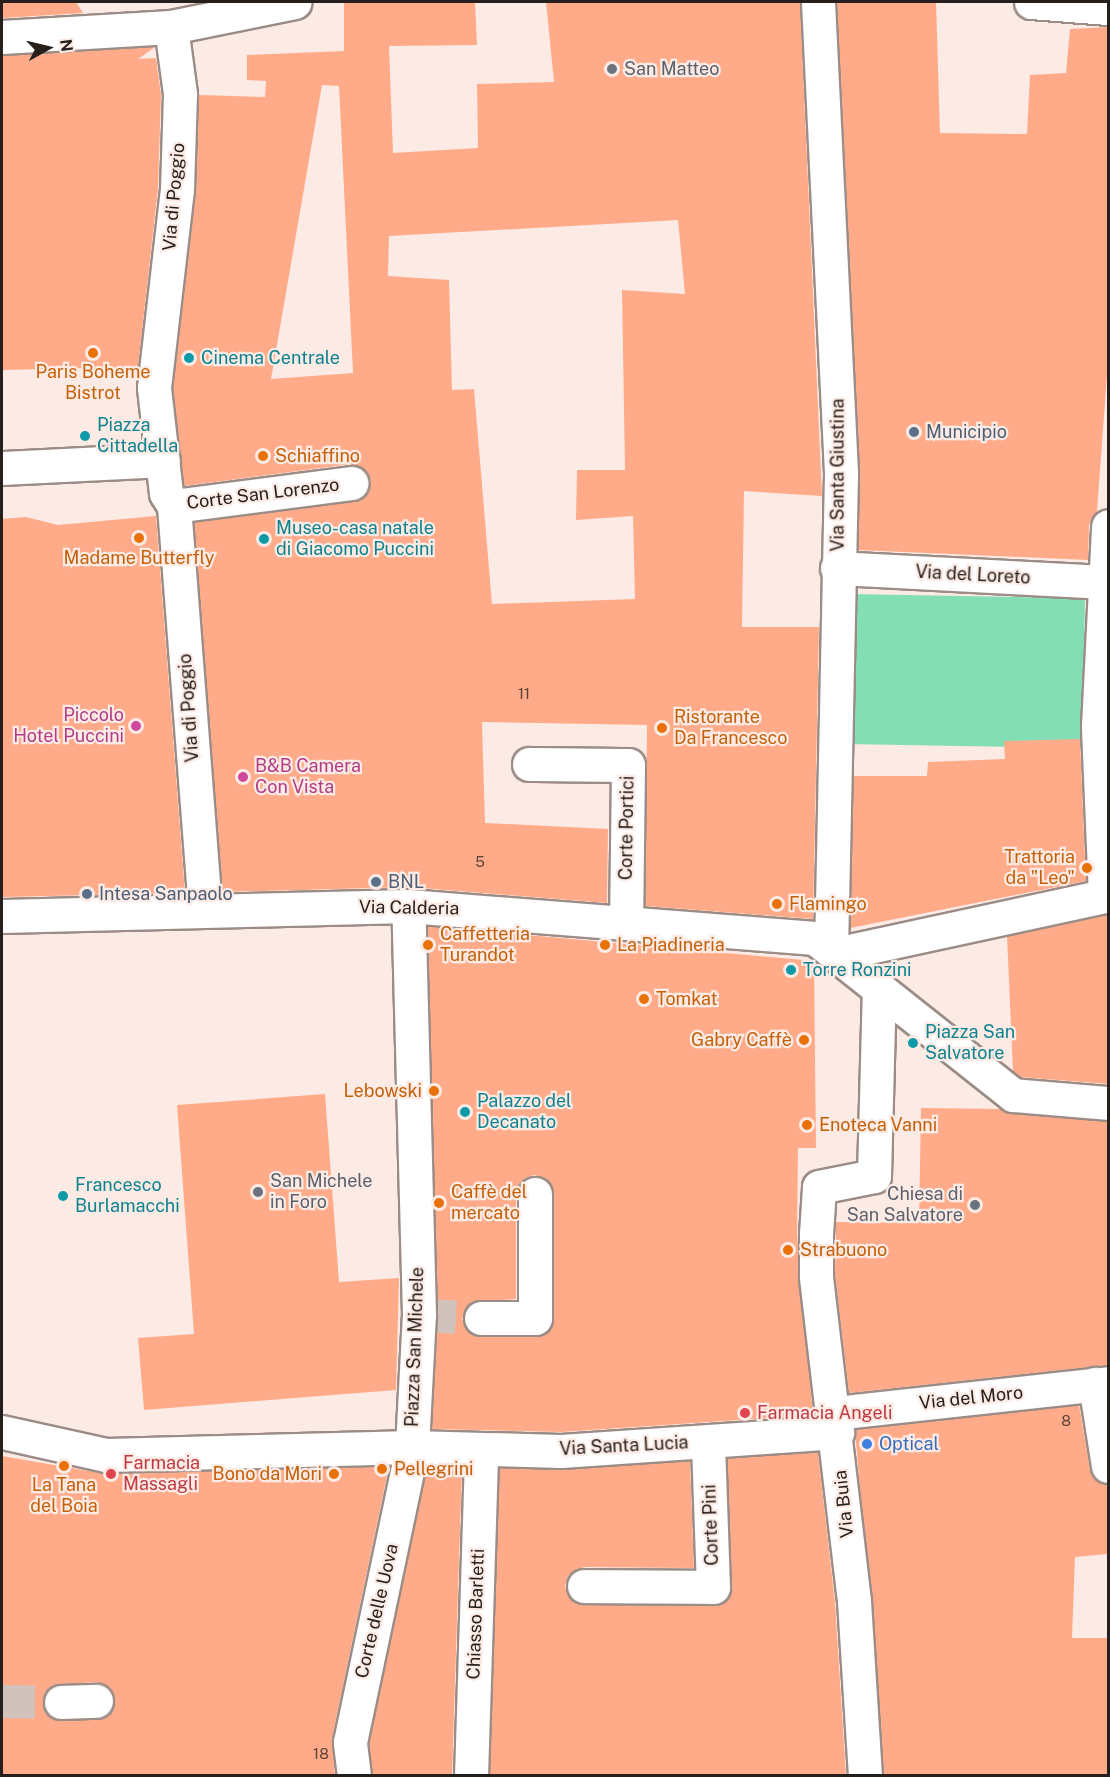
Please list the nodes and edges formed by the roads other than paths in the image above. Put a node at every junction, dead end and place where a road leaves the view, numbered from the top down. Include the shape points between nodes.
1 (295, 2) edge
2 (818, 2) edge
3 (1031, 2) edge
4 (1108, 8) edge
5 (96, 14) edge
6 (171, 27) junction
7 (2, 37) edge
8 (162, 460) junction
9 (2, 468) edge
10 (351, 483) dead end
11 (174, 506) junction
12 (1108, 526) edge
13 (837, 568) junction
14 (1105, 582) edge
15 (529, 764) dead end
16 (1107, 895) edge
17 (408, 906) junction
18 (205, 910) junction
19 (2, 916) edge
20 (626, 919) junction
21 (828, 947) junction
22 (879, 988) junction
23 (1108, 1103) edge
24 (535, 1194) dead end
25 (481, 1318) tunnel mouth
26 (1102, 1384) edge
27 (835, 1423) junction
28 (2, 1432) edge
29 (708, 1441) junction
30 (412, 1447) junction
31 (481, 1452) junction
32 (1108, 1466) edge
33 (584, 1586) dead end
34 (96, 1701) dead end
35 (62, 1702) tunnel mouth
36 (354, 1776) edge
37 (471, 1776) edge
38 (865, 1776) edge

1 - 6 street
2 - 13 street, Via Santa Giustina via 835,271 841,474
3 - 4 street
5 - 6 street
5 - 7 street
6 - 8 street, Via di Poggio via 180,94 177,189 156,366
8 - 9 street
8 - 11 street via 166,494
10 - 11 street, Corte San Lorenzo
11 - 18 street, Via di Poggio
12 - 14 street
13 - 14 street, Via del Loreto
13 - 21 street, Via Santa Giustina
14 - 16 street via 1098,726
15 - 20 street, Corte Portici via 628,765
16 - 21 street via 998,920
17 - 18 street, Via Calderia
17 - 20 street, Via Calderia
17 - 30 street, Piazza San Michele via 421,1314
18 - 19 street, Via Calderia
20 - 21 street, Via Calderia
21 - 22 street
22 - 23 street via 1013,1095
22 - 27 street, Via Buia via 874,1176 819,1187 816,1276
24 - 25 street via 535,1318
26 - 27 street, Via del Moro
26 - 32 street
27 - 29 street, Via Santa Lucia
27 - 38 street, Via Buia
28 - 30 street, Piazza San Michele via 106,1455
29 - 31 street, Via Santa Lucia
29 - 33 street, Corte Pini via 713,1587
30 - 31 street, Via Santa Lucia
30 - 36 street, Corte delle Uova via 351,1731
31 - 37 street, Chiasso Barletti
34 - 35 street

